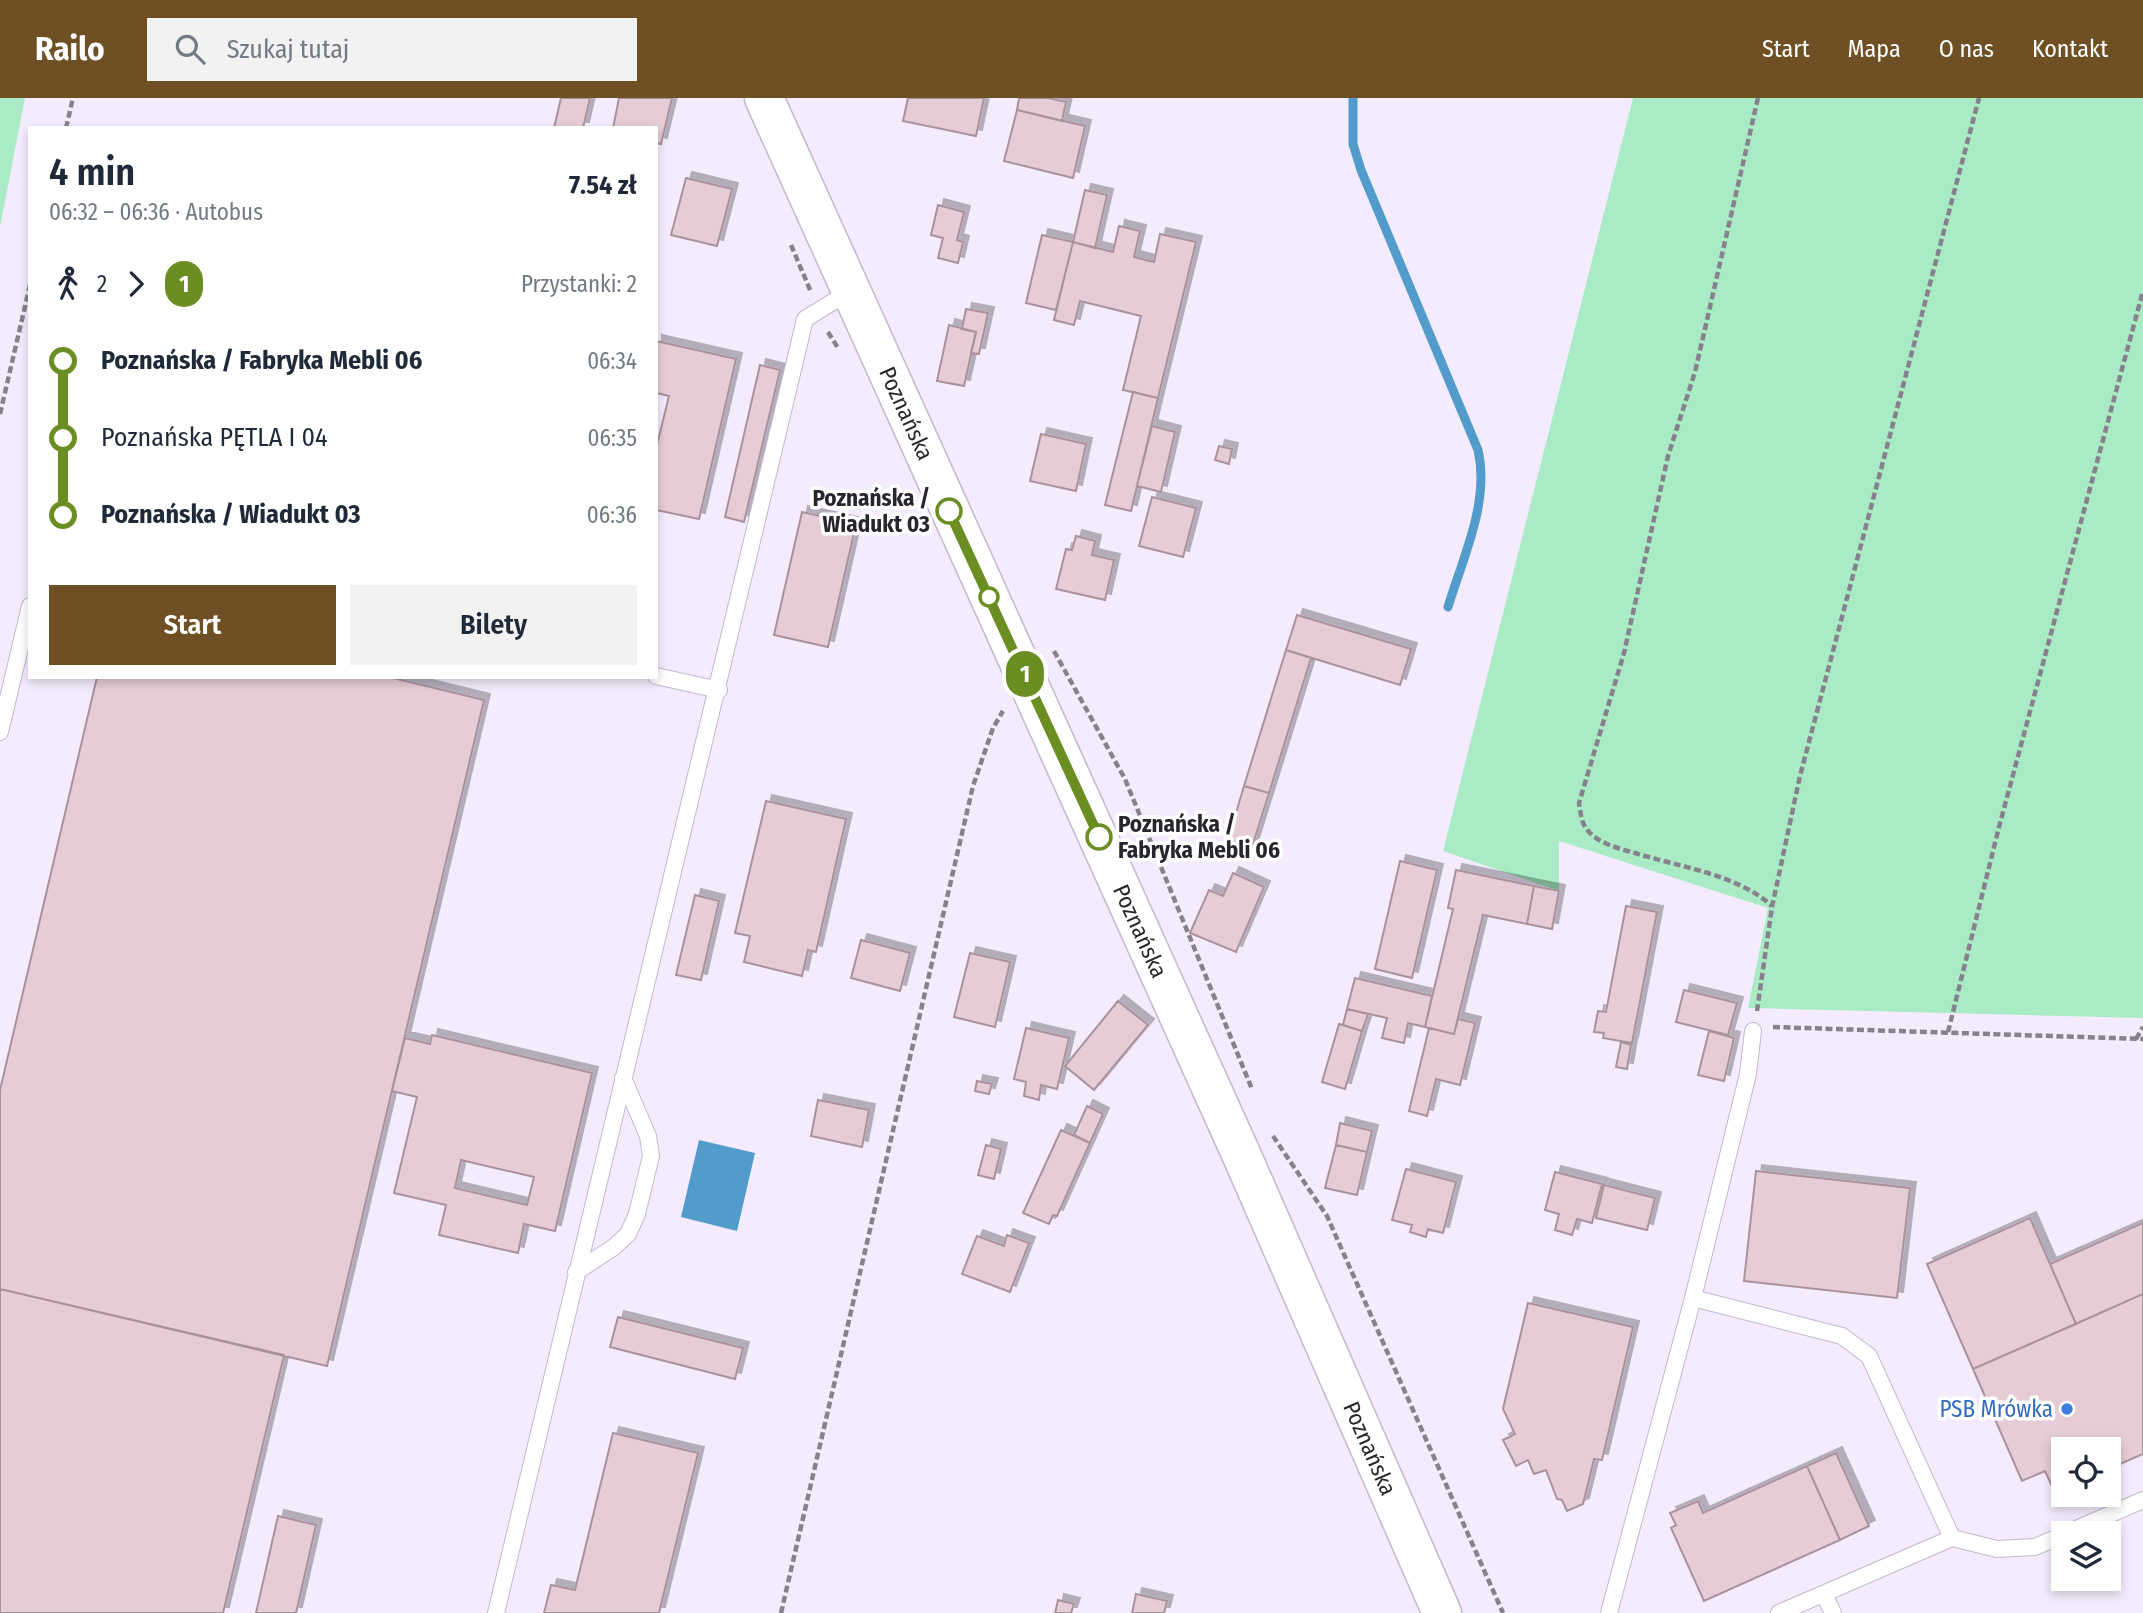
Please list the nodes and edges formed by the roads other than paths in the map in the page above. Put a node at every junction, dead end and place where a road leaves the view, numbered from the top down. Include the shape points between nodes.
1 (764, 98) edge
2 (852, 290) junction
3 (28, 614) edge
4 (658, 676) edge
5 (719, 690) junction
6 (0, 732) edge
7 (1753, 1031) road end
8 (623, 1078) junction
9 (576, 1272) junction
10 (1693, 1298) junction
11 (2143, 1500) edge
12 (2095, 1521) edge
13 (1952, 1538) junction
14 (2051, 1540) edge
15 (1824, 1594) junction
16 (496, 1613) edge
17 (1441, 1613) edge
18 (1609, 1613) edge
19 (1779, 1613) edge
20 (1833, 1613) edge

1 - 2 street, Poznańska
2 - 5 lane via 805,319
2 - 17 street, Poznańska via 1242,1156
3 - 6 lane
4 - 5 lane
5 - 8 lane
7 - 10 lane via 1748,1074
8 - 9 lane
8 - 9 lane via 648,1136 651,1156 637,1214 628,1234
9 - 16 lane
10 - 13 lane via 1842,1336 1869,1356
10 - 18 lane
11 - 12 lane
13 - 14 lane via 1997,1549 2035,1547
13 - 15 lane
15 - 19 lane
15 - 20 lane

